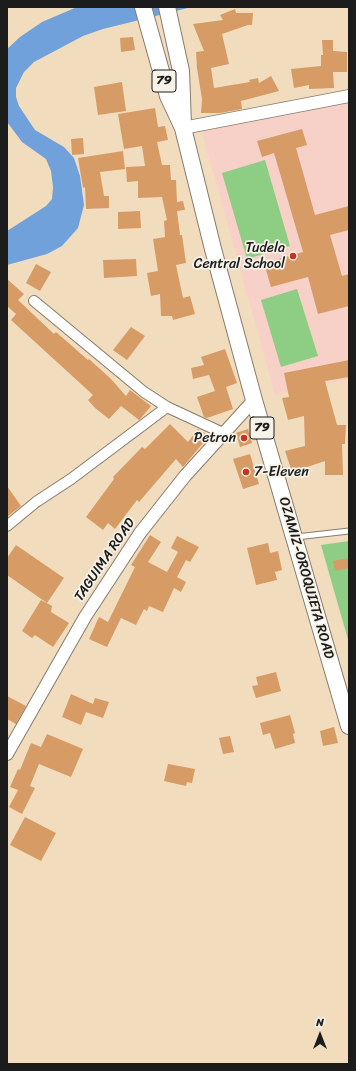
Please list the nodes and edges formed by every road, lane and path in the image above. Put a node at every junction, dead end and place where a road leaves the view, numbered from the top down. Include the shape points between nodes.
1 (143, 7) edge
2 (167, 7) edge
3 (349, 96) edge
4 (183, 128) junction
5 (34, 301) dead end
6 (254, 400) junction
7 (167, 407) junction
8 (223, 432) junction
9 (7, 526) edge
10 (349, 531) edge
11 (293, 537) junction
12 (349, 726) edge
13 (7, 754) edge

1 - 4 highway, OZAMIZ-OROQUIETA ROAD / 79 via 168,96
2 - 4 highway, OZAMIZ-OROQUIETA ROAD / 79 via 181,71
3 - 4 street
4 - 6 highway, OZAMIZ-OROQUIETA ROAD / 79 via 212,249
5 - 7 street via 144,392
6 - 8 street, TAGUIMA ROAD
6 - 11 highway, OZAMIZ-OROQUIETA ROAD / 79
7 - 8 street
7 - 9 street
8 - 13 street, TAGUIMA ROAD via 140,533 85,617
10 - 11 lane
11 - 12 highway, OZAMIZ-OROQUIETA ROAD / 79

